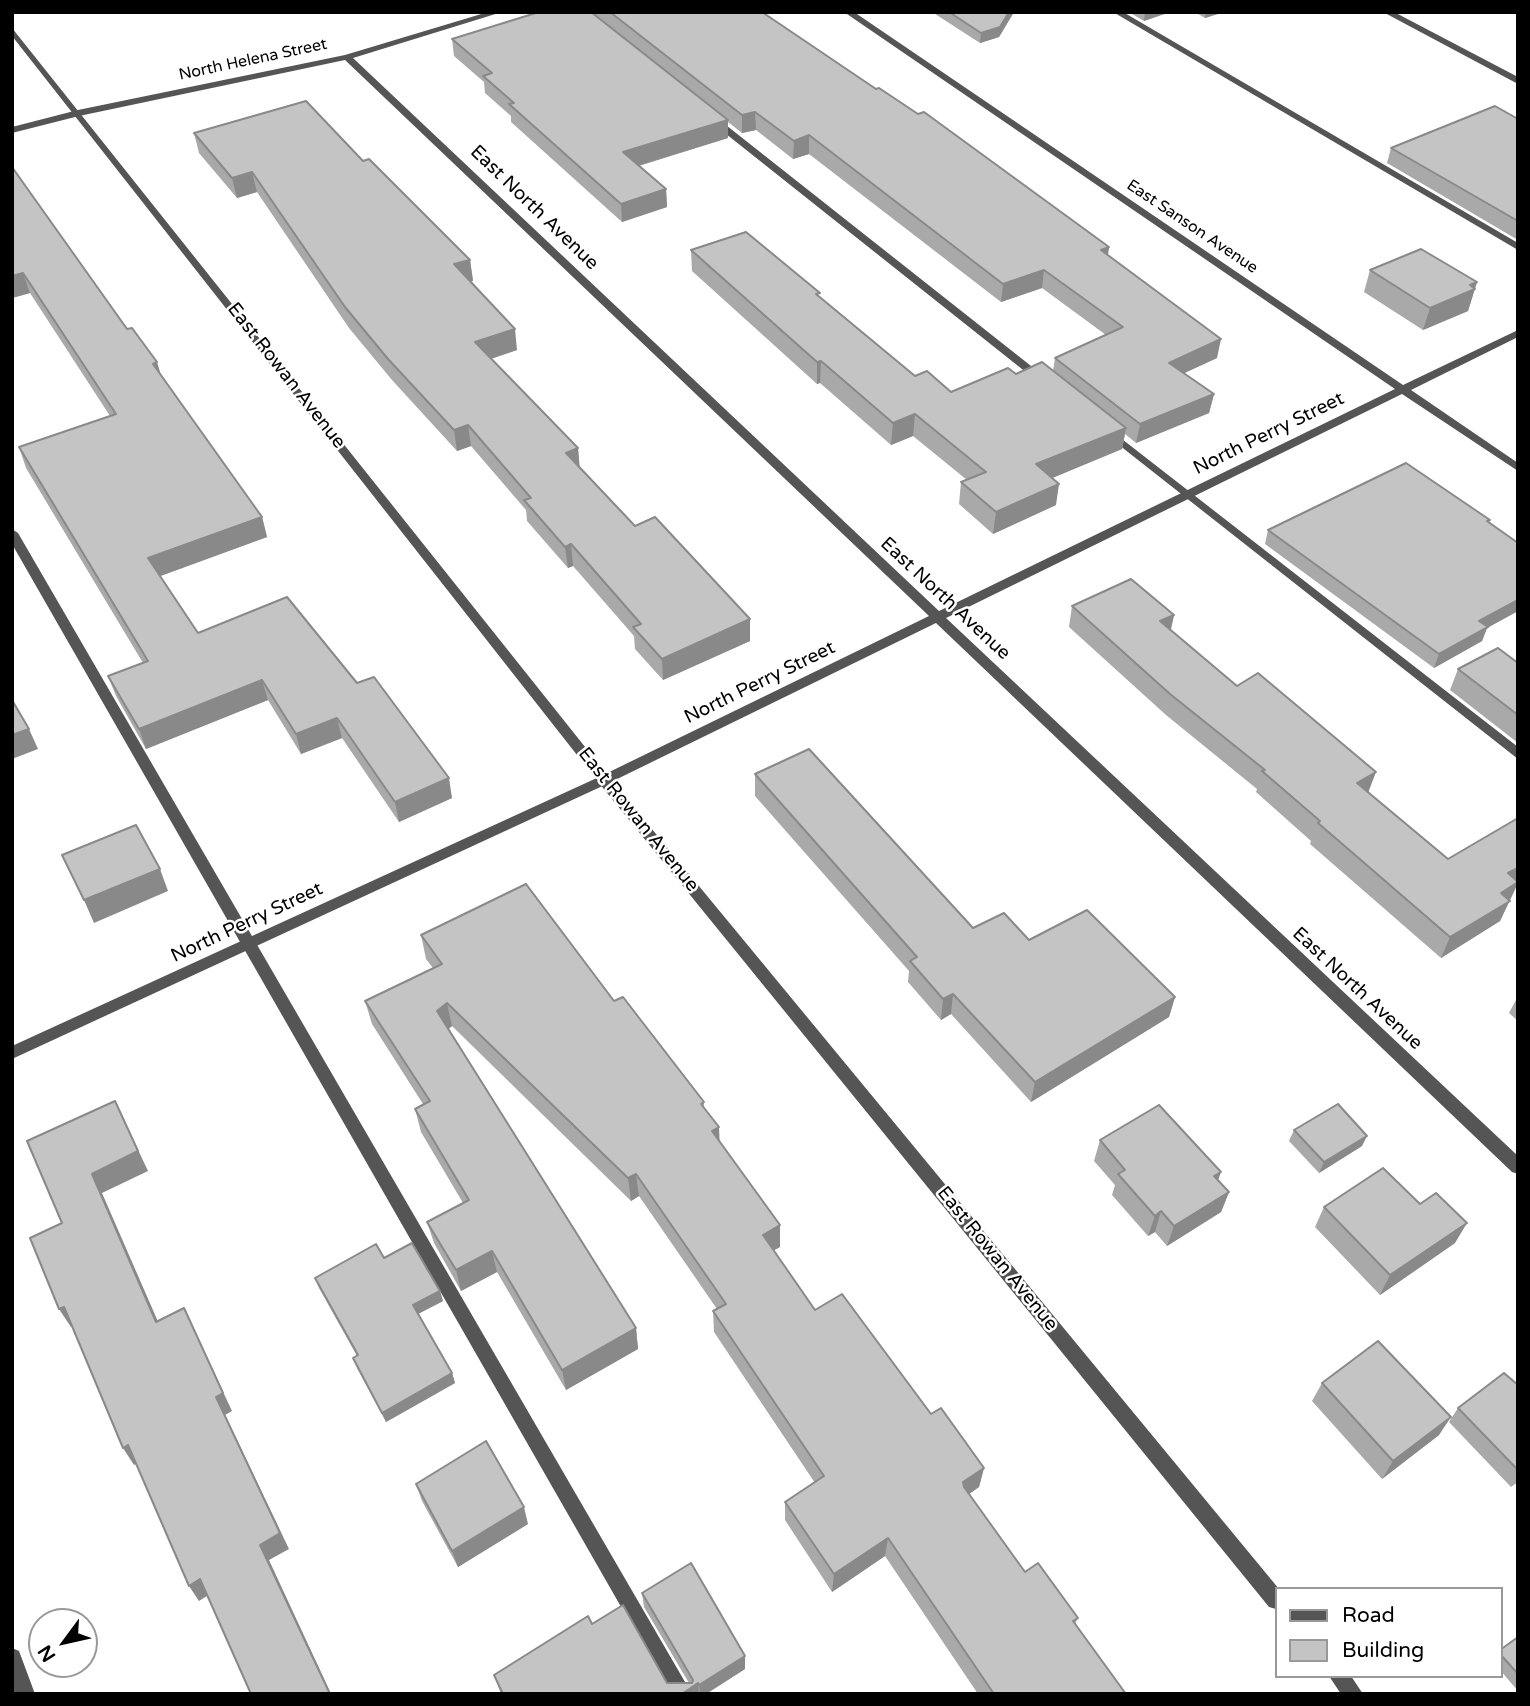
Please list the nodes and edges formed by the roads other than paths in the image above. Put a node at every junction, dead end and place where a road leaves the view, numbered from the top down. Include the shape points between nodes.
1 (498, 12) edge
2 (848, 12) edge
3 (1117, 12) edge
4 (1387, 12) edge
5 (12, 30) edge
6 (347, 57) junction
7 (1518, 81) edge
8 (78, 113) junction
9 (709, 116) edge
10 (12, 130) edge
11 (1518, 247) edge
12 (1518, 333) edge
13 (1047, 383) edge
14 (1401, 389) junction
15 (1101, 426) edge
16 (1518, 468) edge
17 (1189, 495) junction
18 (12, 533) edge
19 (937, 619) junction
20 (1518, 754) edge
21 (604, 780) junction
22 (250, 943) junction
23 (12, 1053) edge
24 (1518, 1167) edge
25 (1274, 1598) edge
26 (12, 1658) edge
27 (1341, 1678) edge
28 (25, 1694) edge
29 (682, 1694) edge
30 (1353, 1694) edge

1 - 6 street, North Helena Street
2 - 14 street, East Sanson Avenue
3 - 11 street
4 - 7 street
5 - 8 street, East Rowan Avenue
6 - 8 street, North Helena Street
6 - 19 street, East North Avenue
8 - 10 street, North Helena Street
8 - 21 street, East Rowan Avenue
9 - 13 street
12 - 14 street, North Perry Street
14 - 16 street, East Sanson Avenue
14 - 17 street, North Perry Street
15 - 17 street
17 - 19 street, North Perry Street
17 - 20 street
18 - 22 street
19 - 21 street, North Perry Street
19 - 24 street, East North Avenue
21 - 22 street, North Perry Street
21 - 25 street, East Rowan Avenue
22 - 23 street, North Perry Street
22 - 29 street
26 - 28 street
27 - 30 street

